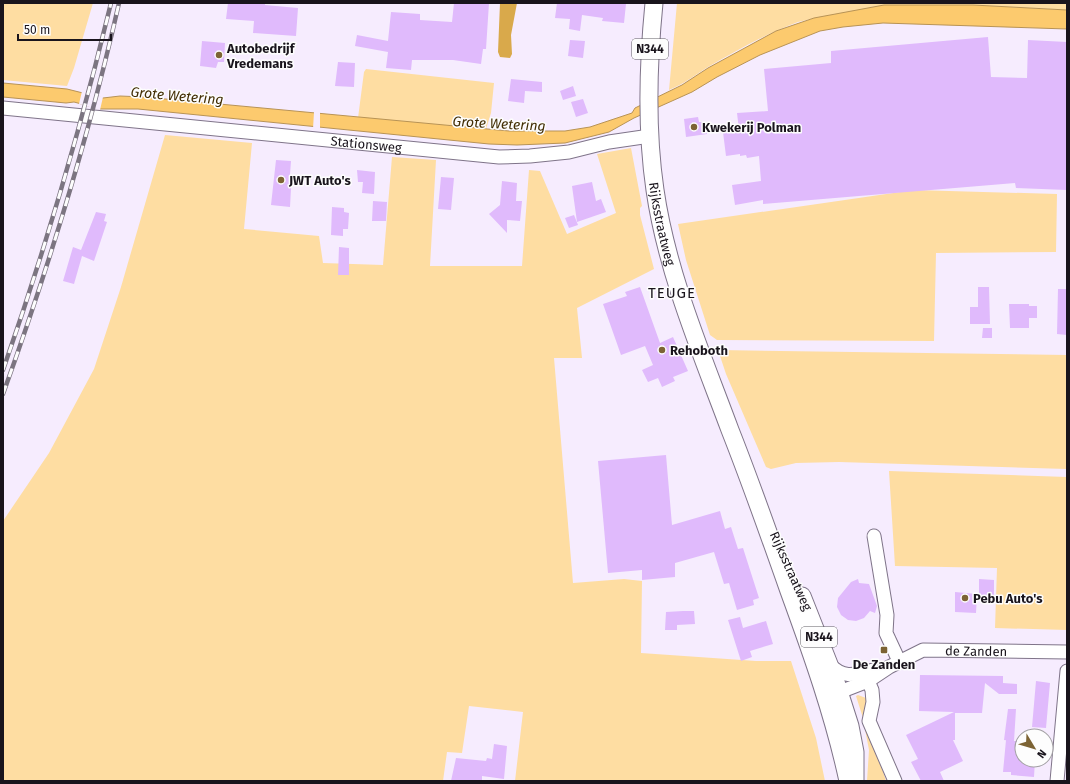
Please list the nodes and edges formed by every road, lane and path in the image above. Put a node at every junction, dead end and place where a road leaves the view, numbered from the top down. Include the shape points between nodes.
1 (654, 3) edge
2 (3, 108) edge
3 (650, 136) junction
4 (758, 501) junction
5 (874, 536) dead end
6 (1067, 652) edge
7 (829, 664) junction
8 (894, 664) junction
9 (1067, 671) edge
10 (864, 676) junction
11 (831, 689) junction
12 (848, 781) edge
13 (855, 781) edge
14 (895, 781) edge
15 (1057, 781) edge

1 - 3 main road, Rijksstraatweg / N344 via 649,96
2 - 3 street, Stationsweg via 498,157 568,152
3 - 4 main road, Rijksstraatweg / N344 via 655,189 664,238 699,349
4 - 7 main road, Rijksstraatweg / N344 via 814,623
4 - 11 main road, Rijksstraatweg / N344
5 - 8 street via 887,614 886,633
6 - 8 street, de Zanden via 926,650
7 - 10 street, de Zanden via 841,674
7 - 11 main road, Rijksstraatweg / N344
8 - 10 street, de Zanden
9 - 15 street
10 - 11 street, de Zanden
10 - 14 street via 872,690 873,702 869,721
11 - 12 main road, Rijksstraatweg / N344 via 836,729
11 - 13 main road, Rijksstraatweg / N344 via 850,726 855,752

